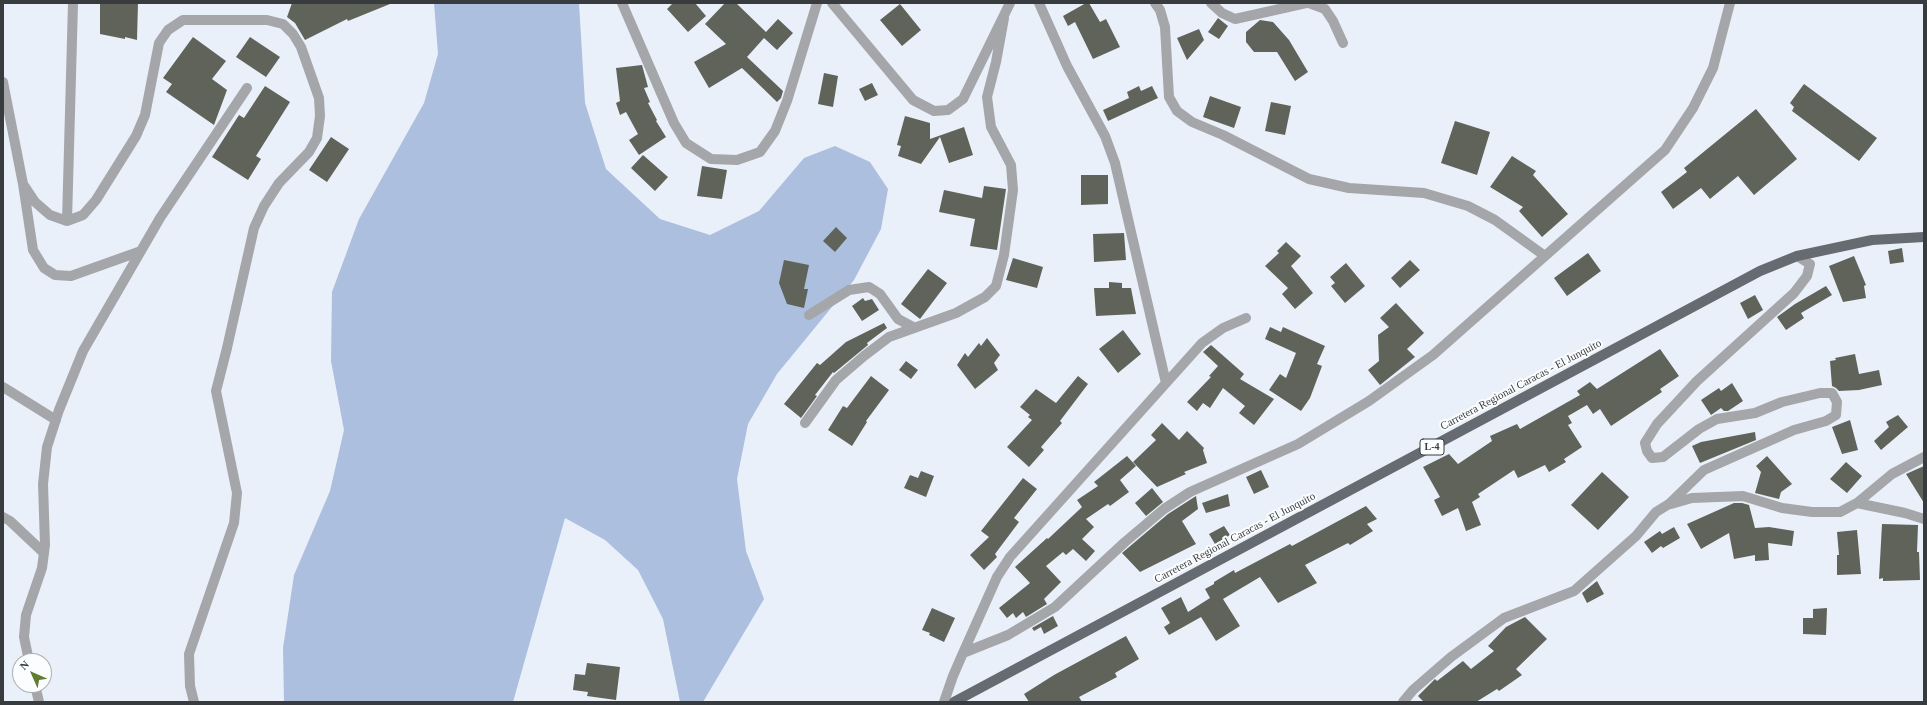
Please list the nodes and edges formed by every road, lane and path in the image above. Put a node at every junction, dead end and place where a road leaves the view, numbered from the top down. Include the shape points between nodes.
1 (73, 3) edge
2 (622, 3) edge
3 (817, 3) edge
4 (832, 3) edge
5 (1010, 3) edge
6 (1039, 3) edge
7 (1155, 3) edge
8 (1212, 3) edge
9 (1306, 3) edge
10 (1310, 3) edge
11 (1730, 3) edge
12 (1004, 18) junction
13 (1343, 43) dead end
14 (3, 82) edge
15 (247, 88) dead end
16 (24, 184) junction
17 (67, 221) junction
18 (1924, 237) edge
19 (141, 252) junction
20 (1545, 256) junction
21 (1797, 256) junction
22 (809, 314) dead end
23 (1246, 318) dead end
24 (913, 327) junction
25 (1166, 383) junction
26 (3, 387) edge
27 (56, 420) junction
28 (805, 423) dead end
29 (1924, 457) edge
30 (1857, 503) junction
31 (1669, 504) junction
32 (3, 517) edge
33 (1924, 518) edge
34 (44, 553) junction
35 (27, 653) edge
36 (963, 653) junction
37 (194, 702) edge
38 (944, 702) edge
39 (954, 702) edge
40 (1403, 702) edge

1 - 17 street
2 - 3 street via 674,123 686,143 711,159 737,160 760,152 775,131 787,102
4 - 12 street via 913,100 934,111 948,110 964,99
5 - 12 street
6 - 25 street via 1067,66 1105,136 1115,163
7 - 20 street via 1165,26 1169,97 1177,110 1192,122 1308,179 1349,188 1424,193 1468,206 1495,220
8 - 9 street via 1222,13 1235,20
10 - 13 street via 1325,9
11 - 20 street via 1713,68 1693,108 1665,150
12 - 24 street via 987,97 990,127 1011,165 1013,190 1004,255 996,286 985,297 956,313
14 - 16 street
15 - 19 street via 160,218
16 - 17 street via 35,202 50,214
16 - 19 street via 33,250 44,268 55,275 71,276
17 - 37 street via 83,214 96,200 136,136 145,115 159,44 168,30 183,20 268,20 283,24 293,34 319,98 317,138 309,152 279,184 264,206 254,228 216,391 237,493 234,523 189,654 190,686
18 - 21 main road, Carretera Regional Caracas - El Junquito / L-4 via 1872,240
19 - 27 street via 83,351
20 - 36 street via 1433,354 1369,401 1298,444 1190,492 1164,509 1125,542 1055,607 1008,635
21 - 31 street via 1810,264 1807,276 1794,293 1697,381 1657,424 1645,443 1652,458 1663,458 1699,429 1717,420 1755,413 1782,402 1820,393 1832,393 1837,402 1836,414 1826,421 1794,430 1704,470
21 - 39 main road, Carretera Regional Caracas - El Junquito / L-4 via 1753,275
22 - 24 street via 849,290 869,288 880,294 898,319
23 - 25 street via 1223,328 1202,343
24 - 28 street via 889,337 836,380
25 - 36 street via 1010,557 996,577
26 - 27 street
27 - 34 street via 47,447 43,484
29 - 30 street via 1892,474
30 - 31 street via 1840,512 1782,508 1743,496 1692,498
30 - 33 street
31 - 40 street via 1656,512 1636,536 1574,591 1504,618 1451,657
32 - 34 street
34 - 35 street via 42,568 26,615 24,637
36 - 38 street

